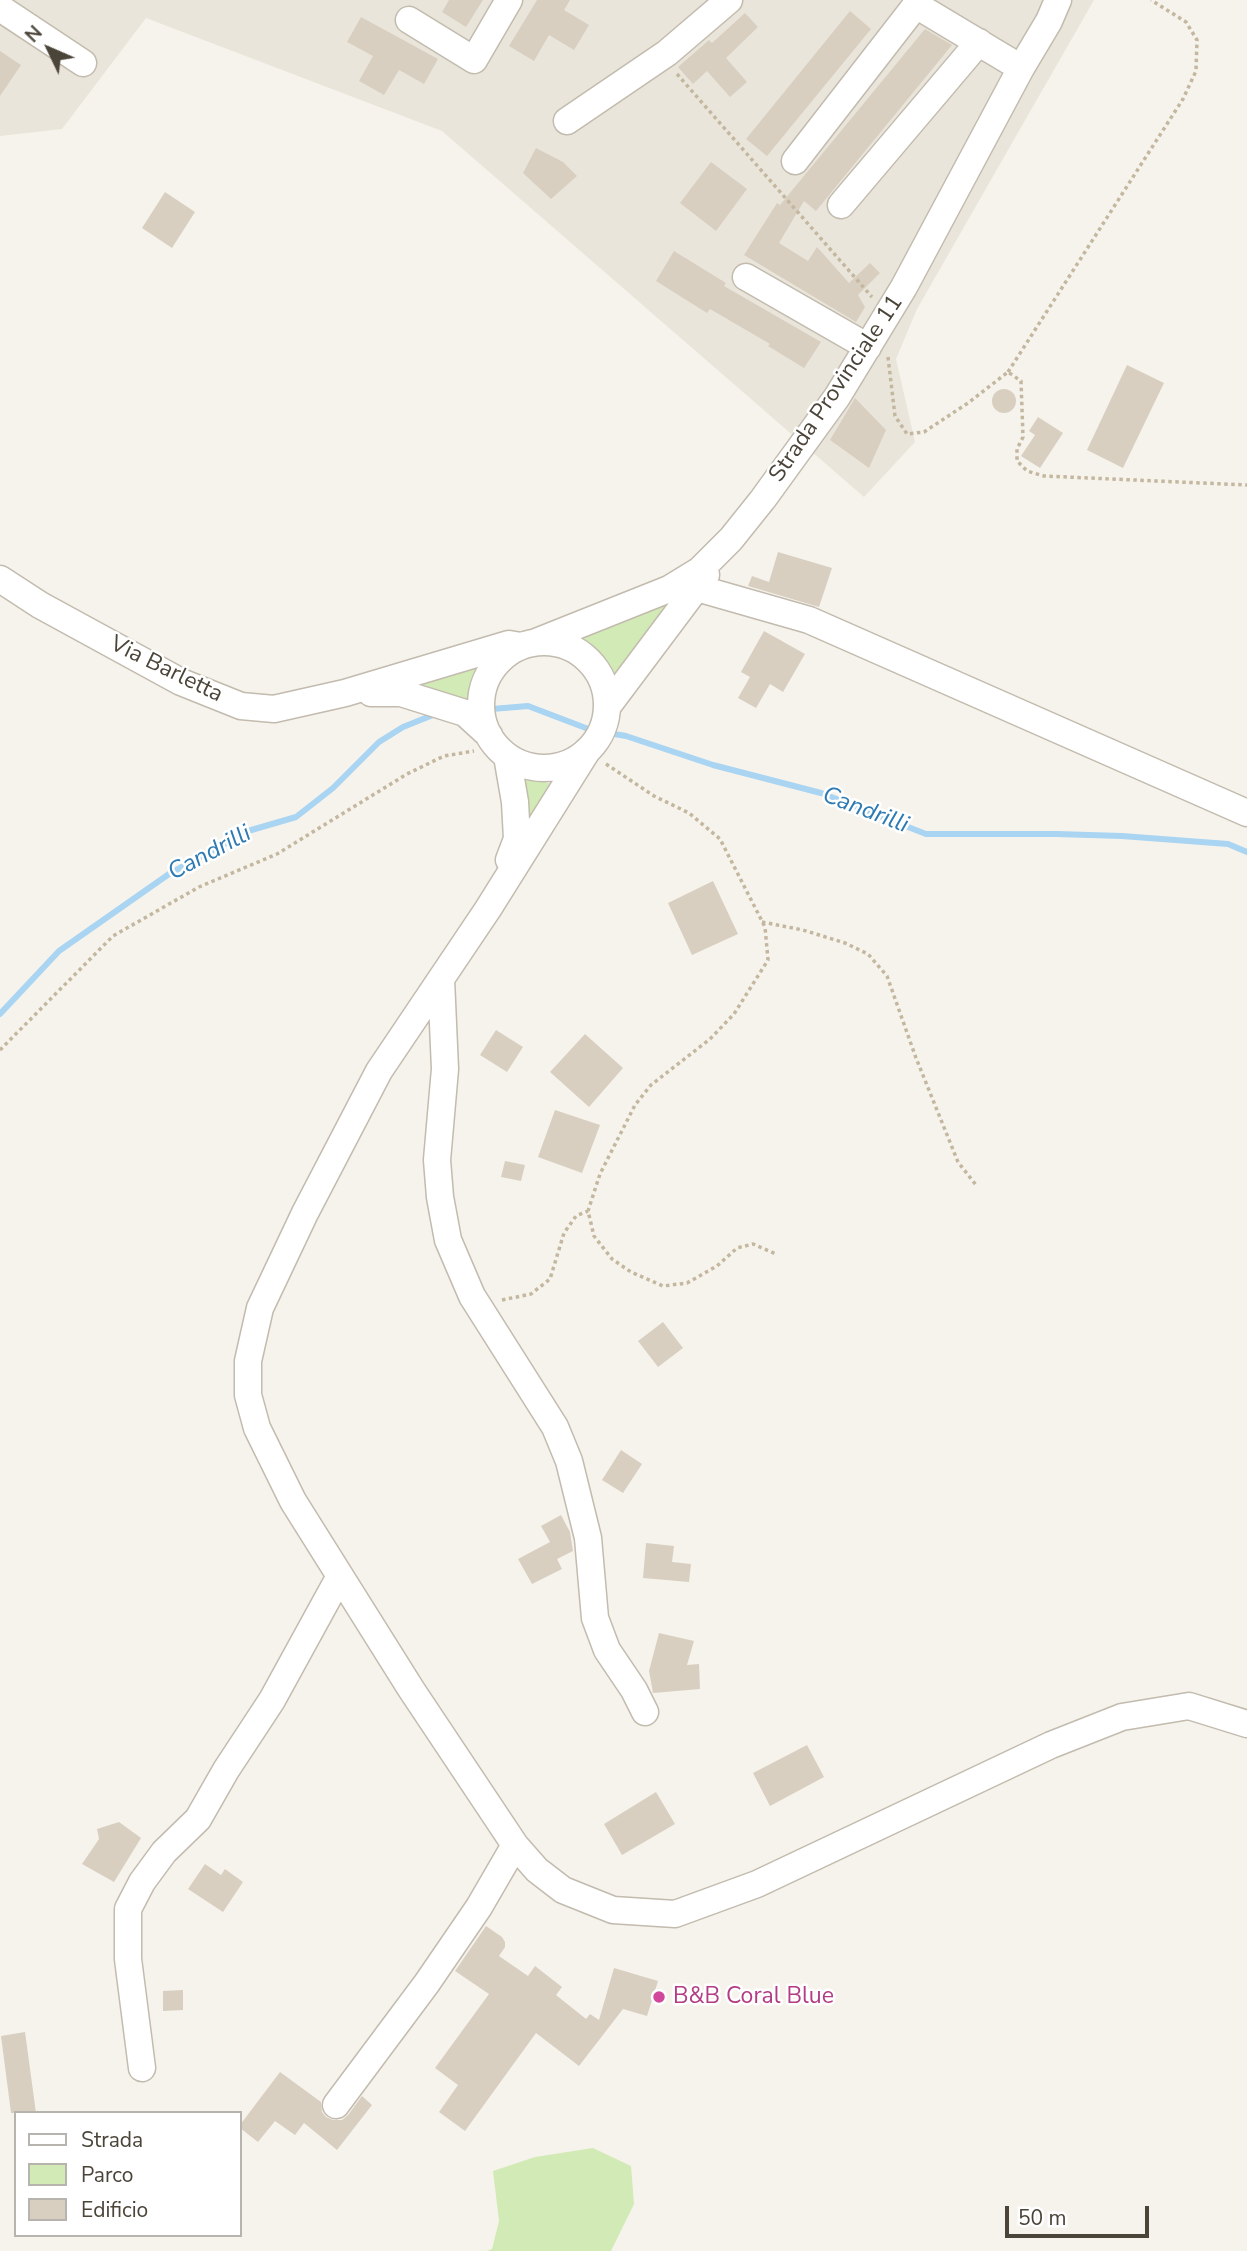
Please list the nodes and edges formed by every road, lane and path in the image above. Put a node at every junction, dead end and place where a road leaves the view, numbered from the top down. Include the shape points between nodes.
1 (509, 0) edge
2 (729, 0) edge
3 (1058, 0) edge
4 (1151, 0) edge
5 (911, 2) edge
6 (0, 8) edge
7 (409, 20) dead end
8 (979, 43) junction
9 (661, 57) junction
10 (83, 64) dead end
11 (1021, 68) junction
12 (567, 121) dead end
13 (795, 161) dead end
14 (841, 205) dead end
15 (746, 277) dead end
16 (885, 320) junction
17 (868, 347) junction
18 (1008, 372) junction
19 (1247, 485) edge
20 (730, 539) junction
21 (0, 579) edge
22 (697, 588) junction
23 (529, 644) junction
24 (345, 693) junction
25 (599, 730) junction
26 (498, 746) junction
27 (1247, 813) edge
28 (492, 902) junction
29 (762, 922) junction
30 (441, 979) junction
31 (0, 1050) edge
32 (976, 1185) dead end
33 (588, 1211) junction
34 (776, 1254) dead end
35 (470, 1292) junction
36 (340, 1576) junction
37 (645, 1712) dead end
38 (1247, 1724) edge
39 (515, 1845) junction
40 (142, 2067) dead end
41 (335, 2105) dead end

1 - 7 street via 474,60
2 - 9 street
3 - 11 street, Strada Provinciale 11
4 - 18 path via 1186,22 1196,40 1196,71 1183,99
5 - 8 street
5 - 13 street
6 - 10 street
8 - 11 street
8 - 14 street
9 - 12 street
9 - 16 path
11 - 16 street, Strada Provinciale 11
15 - 17 street
16 - 17 street, Strada Provinciale 11
16 - 18 path via 895,416 907,434 923,432
17 - 20 street, Strada Provinciale 11 via 837,397
18 - 19 path via 1021,382 1023,437 1017,461 1027,471 1058,477
20 - 22 street
20 - 23 street, Strada Provinciale 11 via 700,570 669,589
21 - 24 street, Via Barletta via 181,682 241,706 274,709
22 - 25 street
22 - 27 street via 809,620
23 - 24 street, Strada Provinciale 11 via 509,644
23 - 25 street, Strada Provinciale 11 via 558,643 578,651 594,666 604,685
23 - 26 street, Strada Provinciale 11 via 503,657 489,674 482,694 482,716
24 - 26 street via 401,693 465,713
25 - 26 street via 569,762 548,768 526,765
25 - 28 street
25 - 29 path via 654,796 689,813 720,839
26 - 28 street, Strada Provinciale 11 via 516,802 517,839
26 - 31 path via 444,756 407,774 277,854 199,887 113,936
28 - 30 street
29 - 32 path via 845,943 868,954 887,976 958,1162
29 - 33 path via 768,960 734,1014 651,1085 635,1105 600,1174
30 - 35 street via 445,1069 437,1160 440,1198 448,1240
30 - 36 street via 379,1071 305,1213 260,1308 248,1361 248,1395 257,1428 293,1502
33 - 34 path via 594,1236 612,1259 663,1286 687,1283 737,1248 753,1244
33 - 35 path via 576,1216 564,1233 550,1279 531,1294 503,1300
35 - 37 street via 560,1438 588,1538 595,1618 607,1650
36 - 39 street
36 - 40 street via 272,1700 198,1819 164,1852 128,1909 128,1959
38 - 39 street via 1189,1706 1122,1717 1051,1745 757,1884 675,1914 612,1910 563,1890
39 - 41 street via 479,1907

